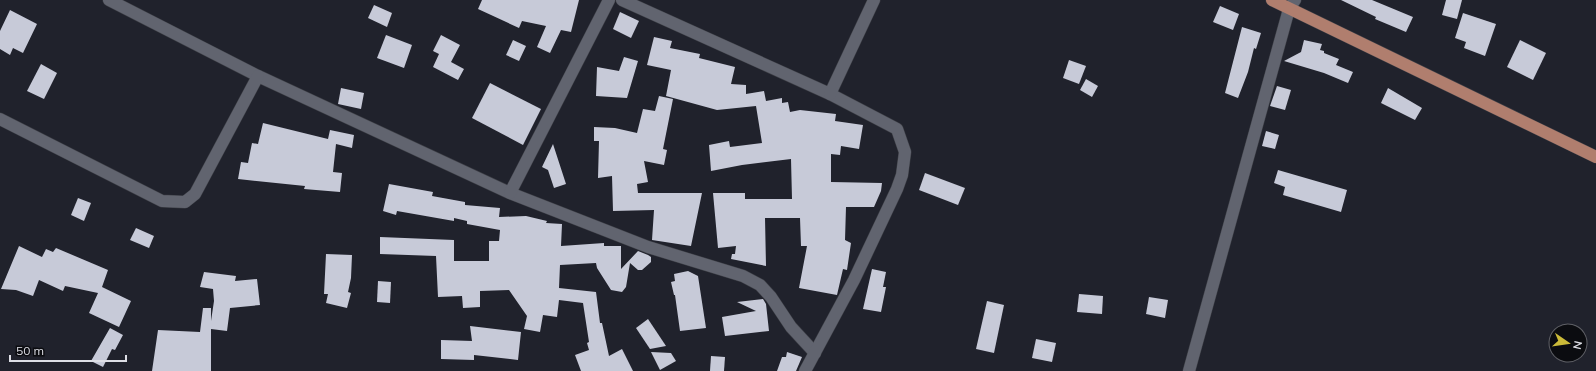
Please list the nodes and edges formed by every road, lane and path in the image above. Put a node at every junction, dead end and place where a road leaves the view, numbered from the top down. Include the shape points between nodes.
1 (109, 0) edge
2 (609, 0) edge
3 (622, 0) edge
4 (874, 0) edge
5 (1272, 0) edge
6 (1292, 4) edge
7 (258, 76) junction
8 (830, 94) junction
9 (0, 119) edge
10 (1596, 157) edge
11 (510, 193) junction
12 (815, 353) junction
13 (805, 371) edge
14 (1189, 371) edge

1 - 7 street
2 - 11 street
3 - 8 street
4 - 8 street
5 - 6 main road
6 - 10 main road
6 - 14 street
7 - 9 street via 195,194 185,202 162,201
7 - 11 street
8 - 12 street via 897,129 905,152 898,189
11 - 12 street via 648,247 743,276 760,284 791,327
12 - 13 street

